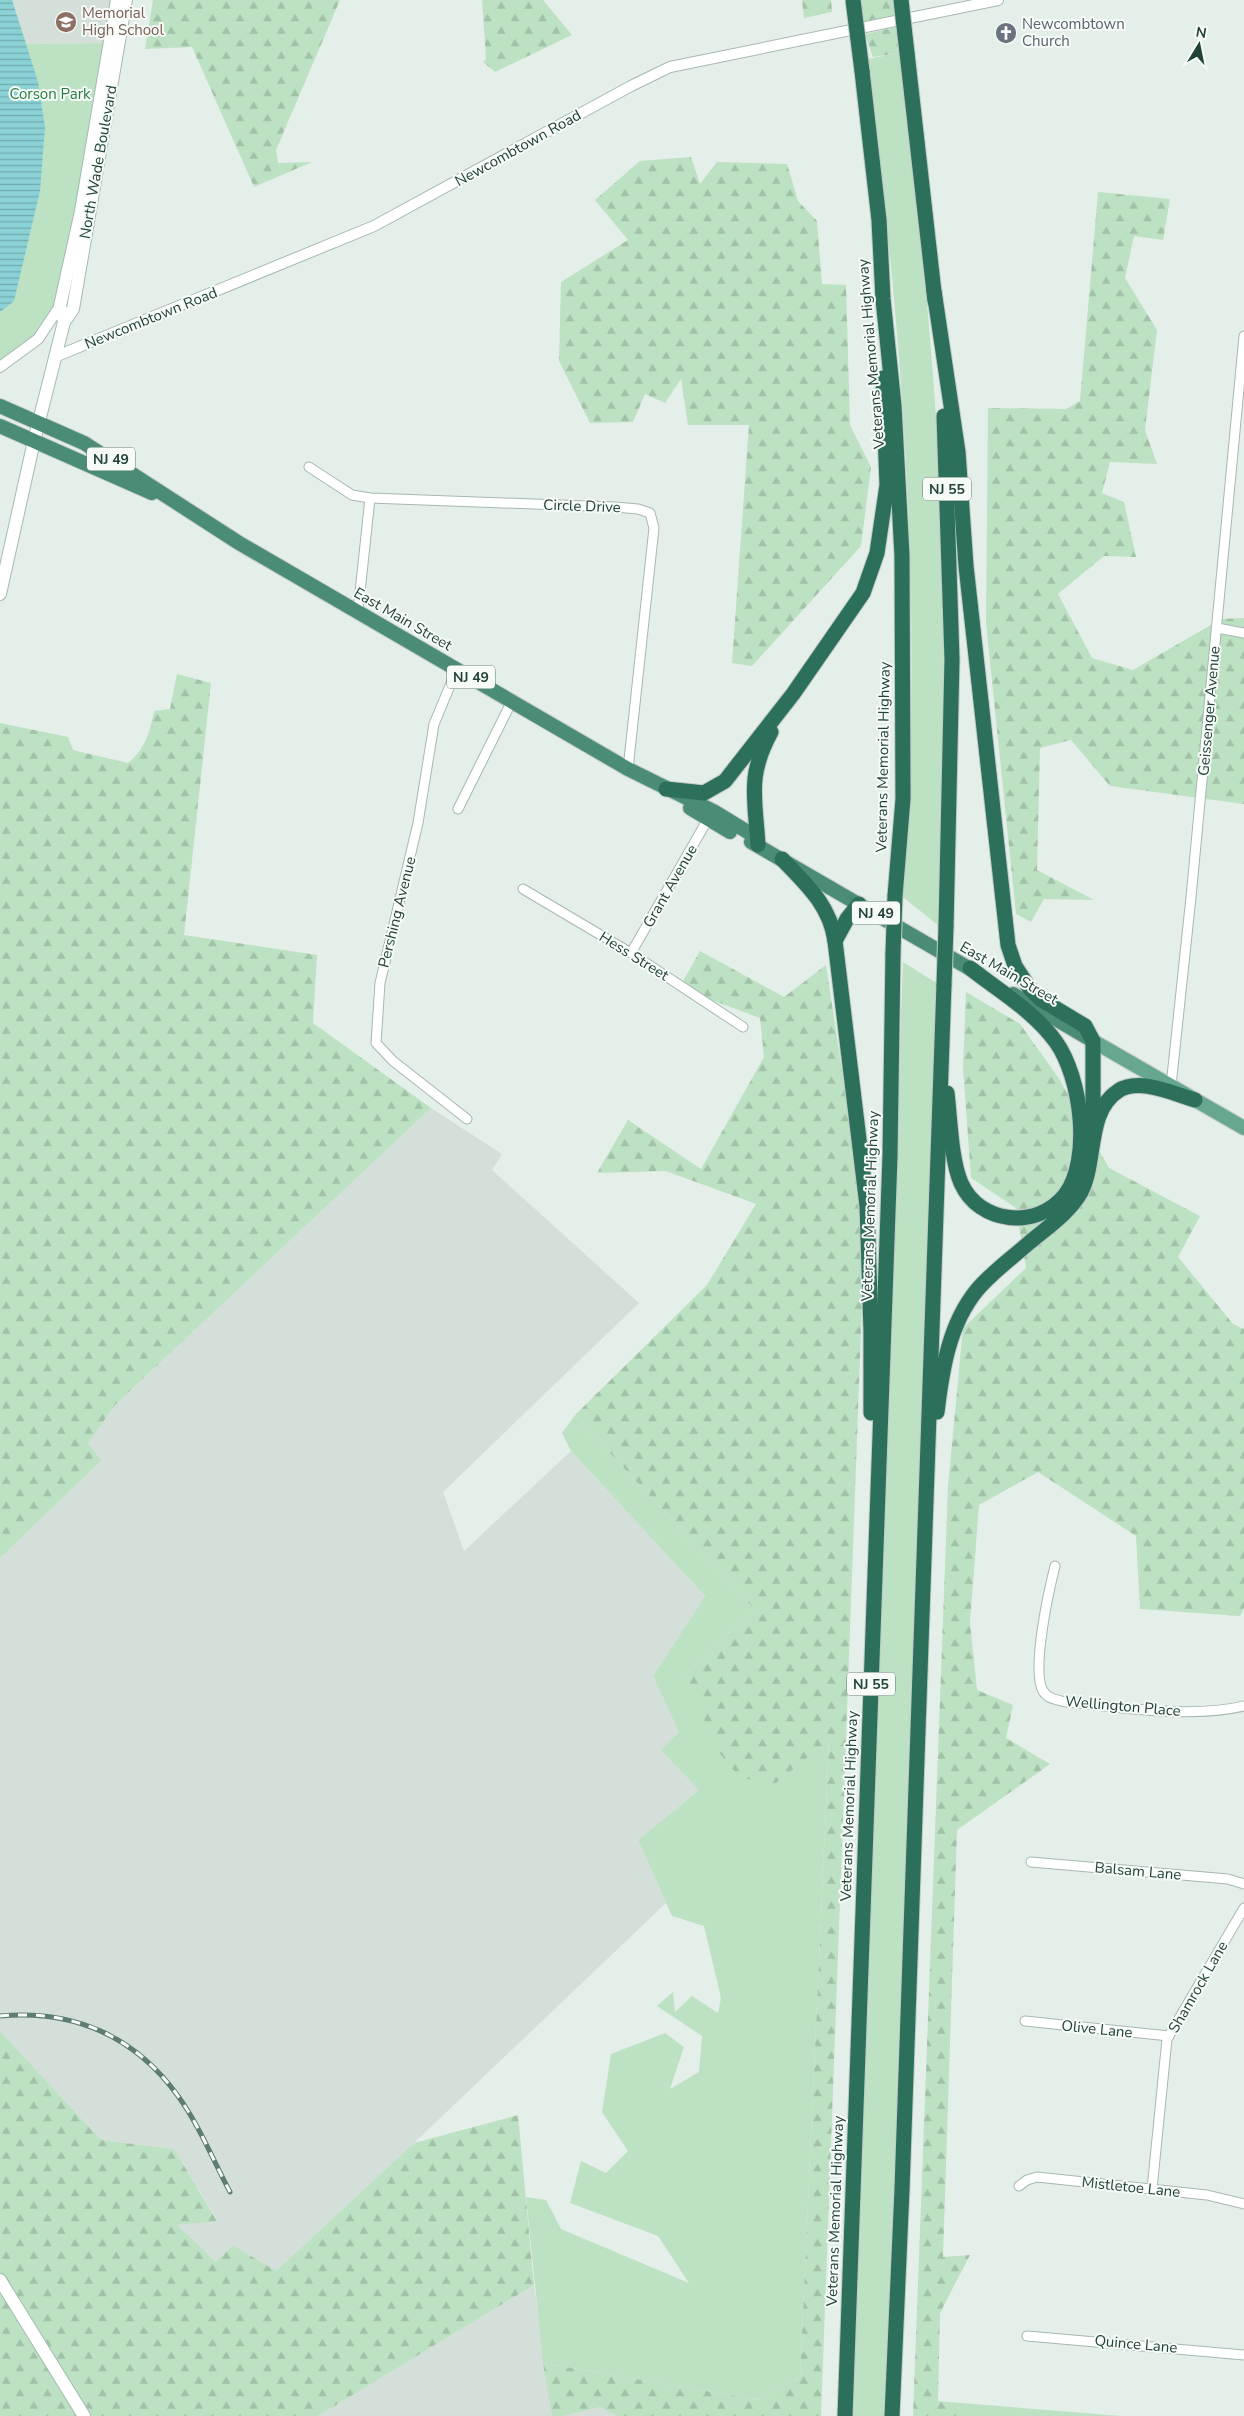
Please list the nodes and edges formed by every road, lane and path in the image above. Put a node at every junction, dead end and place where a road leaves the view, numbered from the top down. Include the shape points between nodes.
1 (117, 0) edge
2 (126, 0) edge
3 (853, 0) edge
4 (901, 0) edge
5 (998, 0) edge
6 (934, 292) junction
7 (883, 299) junction
8 (60, 306) junction
9 (64, 322) junction
10 (1244, 336) edge
11 (57, 356) junction
12 (0, 367) edge
13 (0, 406) edge
14 (39, 422) junction
15 (0, 426) edge
16 (34, 441) junction
17 (309, 467) dead end
18 (370, 498) junction
19 (178, 504) junction
20 (0, 594) edge
21 (358, 611) junction
22 (1217, 628) junction
23 (1244, 632) edge
24 (457, 669) junction
25 (793, 694) junction
26 (512, 701) junction
27 (628, 769) junction
28 (666, 789) junction
29 (458, 809) dead end
30 (708, 819) junction
31 (758, 845) junction
32 (782, 859) junction
33 (522, 888) dead end
34 (859, 904) junction
35 (835, 941) junction
36 (631, 953) junction
37 (970, 968) junction
38 (743, 1027) dead end
39 (942, 1031) junction
40 (1093, 1040) junction
41 (1171, 1086) junction
42 (1195, 1100) junction
43 (467, 1119) dead end
44 (1244, 1128) edge
45 (1093, 1137) junction
46 (1056, 1566) dead end
47 (874, 1582) junction
48 (922, 1590) junction
49 (1244, 1706) edge
50 (1032, 1862) dead end
51 (1244, 1884) edge
52 (1244, 1908) edge
53 (1025, 2021) dead end
54 (1169, 2036) junction
55 (1019, 2186) dead end
56 (1152, 2189) junction
57 (1244, 2204) edge
58 (0, 2280) edge
59 (1027, 2336) dead end
60 (1244, 2355) edge
61 (84, 2416) edge
62 (845, 2416) edge
63 (892, 2416) edge

1 - 8 main road, North Wade Boulevard via 81,211
2 - 9 main road, North Wade Boulevard via 73,309
3 - 7 highway, Veterans Memorial Highway / NJ 55, bridge via 879,220
4 - 6 highway, NJ 55, bridge
5 - 11 street, Newcombtown Road via 670,67 374,226
6 - 39 highway, NJ 55, bridge via 946,472 952,659
6 - 40 highway via 958,452 966,566 1008,945 1015,966 1030,989 1085,1026
7 - 25 highway via 887,485 877,553 863,593
7 - 47 highway, Veterans Memorial Highway / NJ 55, bridge via 894,406 902,556 902,799 895,896 890,1156
8 - 9 main road, North Wade Boulevard
8 - 12 street via 38,339
9 - 11 main road, North Wade Boulevard
10 - 22 street, Geissenger Avenue
11 - 14 main road, North Wade Boulevard
13 - 14 highway, East Main Street / NJ 49
14 - 16 main road, North Wade Boulevard
14 - 19 highway, East Main Street / NJ 49 via 84,443
15 - 16 highway, East Main Street / NJ 49
16 - 19 highway, East Main Street / NJ 49
16 - 20 main road, North Wade Boulevard
17 - 18 street via 352,495
18 - 21 street
18 - 27 street, Circle Drive via 638,508 650,513 654,528
19 - 21 highway, East Main Street / NJ 49
21 - 24 highway, East Main Street / NJ 49
22 - 23 street
22 - 41 street, Geissenger Avenue
24 - 26 highway, East Main Street / NJ 49
24 - 43 street, Pershing Avenue via 434,724 418,823 380,983 376,1043 393,1061
25 - 28 highway via 720,785 704,793
25 - 31 highway via 764,746 754,772
26 - 27 highway, East Main Street / NJ 49
26 - 29 street
27 - 28 highway, East Main Street / NJ 49
28 - 30 highway, East Main Street / NJ 49 via 677,800
28 - 31 highway, East Main Street / NJ 49 via 686,795 715,812 751,834
30 - 31 highway, East Main Street / NJ 49
30 - 36 street, Grant Avenue
31 - 32 highway, East Main Street / NJ 49
32 - 34 highway, East Main Street / NJ 49
32 - 35 highway via 816,894 830,920
33 - 36 street, Hess Street
34 - 35 highway via 846,919
34 - 37 highway, East Main Street / NJ 49
35 - 47 highway via 869,1234
36 - 38 street, Hess Street
37 - 39 highway via 1034,1019 1057,1043 1069,1065 1078,1097 1079,1151 1069,1188 1052,1207 1024,1218 1006,1218 982,1208 964,1188 952,1136
37 - 40 highway, East Main Street / NJ 49
39 - 48 highway, NJ 55
40 - 41 main road, East Main Street / NJ 49
40 - 45 highway
41 - 42 main road, East Main Street / NJ 49
42 - 44 main road, East Main Street / NJ 49
42 - 45 highway via 1160,1089 1125,1087 1107,1102
45 - 48 highway via 1084,1186 1076,1200 1046,1230 985,1280 965,1307 956,1327 939,1392
46 - 49 street, Wellington Place via 1044,1608 1042,1633 1040,1678 1047,1696 1066,1702 1195,1711 1223,1711
47 - 62 highway, Veterans Memorial Highway / NJ 55
48 - 63 highway, NJ 55
50 - 51 street, Balsam Lane via 1228,1879
52 - 54 street, Shamrock Lane
53 - 54 street, Olive Lane
54 - 56 street, Shamrock Lane via 1165,2048
55 - 56 street, Mistletoe Lane via 1037,2177
56 - 57 street, Mistletoe Lane via 1206,2195
58 - 61 main road
59 - 60 street, Quince Lane

